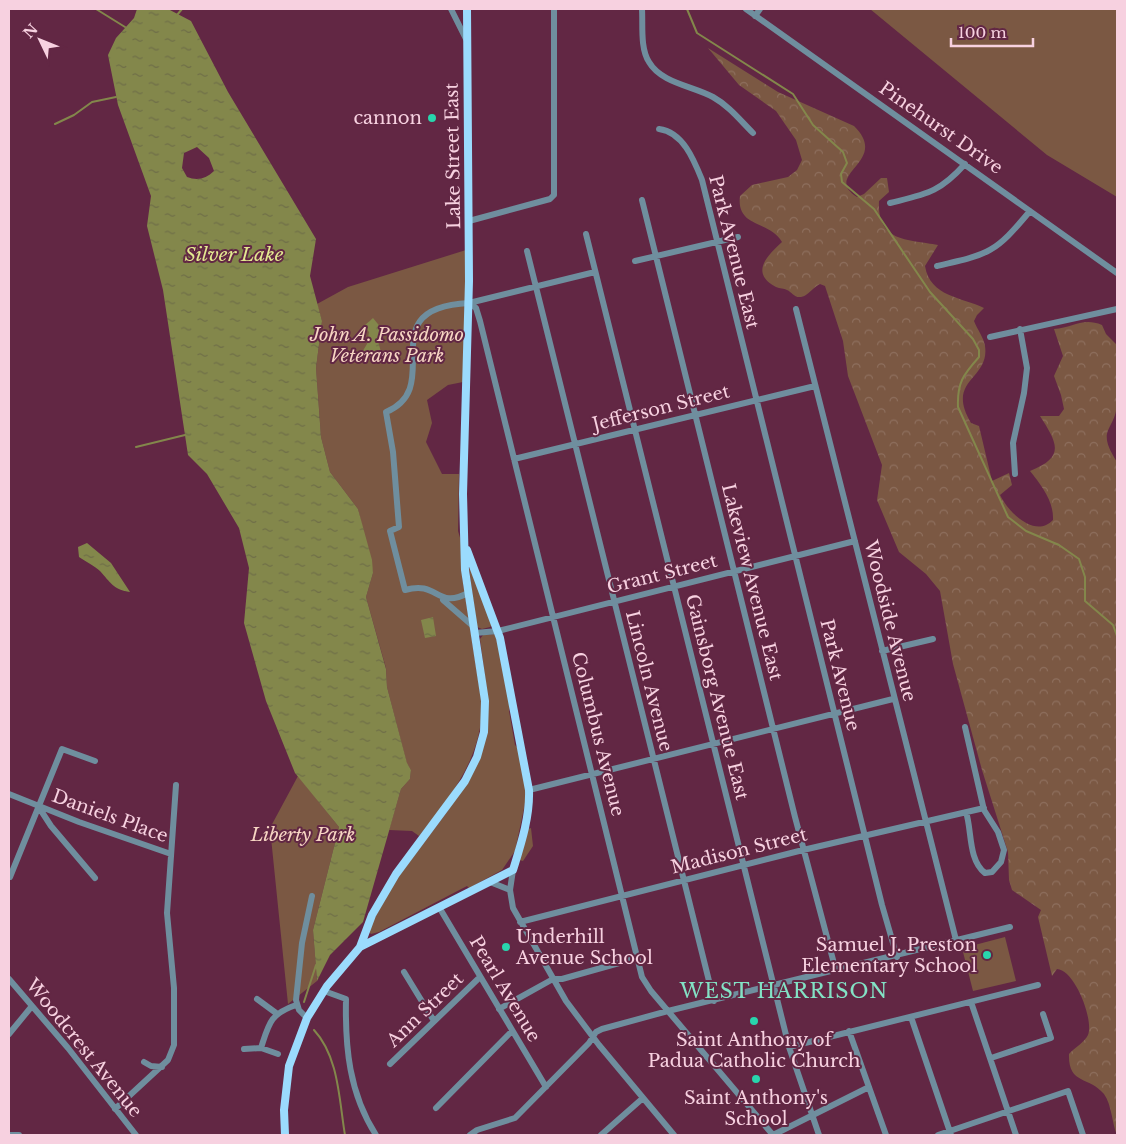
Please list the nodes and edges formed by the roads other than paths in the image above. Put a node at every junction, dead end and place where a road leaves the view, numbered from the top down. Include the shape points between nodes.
1 (451, 9) edge
2 (466, 9) edge
3 (554, 9) edge
4 (642, 9) edge
5 (746, 9) edge
6 (760, 9) edge
7 (755, 16) junction
8 (466, 39) junction
9 (659, 129) dead end
10 (753, 133) dead end
11 (965, 164) junction
12 (642, 200) dead end
13 (890, 203) dead end
14 (1030, 211) junction
15 (469, 221) junction
16 (586, 234) dead end
17 (738, 237) dead end
18 (717, 242) junction
19 (526, 251) dead end
20 (656, 256) junction
21 (635, 261) dead end
22 (937, 266) dead end
23 (595, 272) junction
24 (1117, 273) edge
25 (536, 286) junction
26 (469, 303) junction
27 (796, 309) dead end
28 (1117, 309) edge
29 (1020, 329) junction
30 (990, 337) dead end
31 (815, 386) junction
32 (757, 400) junction
33 (694, 415) junction
34 (635, 430) junction
35 (575, 445) junction
36 (514, 459) junction
37 (1015, 474) dead end
38 (855, 541) junction
39 (465, 547) junction
40 (795, 556) junction
41 (735, 572) junction
42 (674, 587) junction
43 (468, 594) junction
44 (440, 598) junction
45 (614, 602) junction
46 (554, 617) junction
47 (475, 630) junction
48 (498, 631) junction
49 (932, 639) dead end
50 (882, 651) junction
51 (893, 699) junction
52 (834, 714) junction
53 (965, 726) dead end
54 (774, 729) junction
55 (713, 744) junction
56 (653, 759) junction
57 (95, 761) dead end
58 (591, 774) junction
59 (176, 785) dead end
60 (530, 790) junction
61 (9, 794) edge
62 (38, 806) junction
63 (984, 808) junction
64 (966, 812) junction
65 (924, 821) junction
66 (864, 835) junction
67 (804, 850) junction
68 (171, 854) junction
69 (743, 865) junction
70 (513, 870) junction
71 (10, 877) edge
72 (95, 878) dead end
73 (683, 880) junction
74 (490, 882) junction
75 (510, 890) junction
76 (623, 895) junction
77 (312, 896) dead end
78 (439, 907) junction
79 (520, 922) junction
80 (1010, 928) dead end
81 (956, 940) junction
82 (360, 947) junction
83 (897, 956) junction
84 (637, 958) junction
85 (836, 971) junction
86 (404, 972) dead end
87 (480, 977) junction
88 (9, 979) edge
89 (553, 979) junction
90 (1038, 985) dead end
91 (774, 986) junction
92 (324, 991) junction
93 (258, 1000) dead end
94 (714, 1001) junction
95 (971, 1002) junction
96 (296, 1005) junction
97 (32, 1006) junction
98 (499, 1010) junction
99 (668, 1011) junction
100 (276, 1013) junction
101 (1043, 1014) dead end
102 (910, 1017) junction
103 (307, 1018) junction
104 (434, 1021) junction
105 (512, 1031) junction
106 (849, 1031) junction
107 (9, 1034) edge
108 (593, 1038) junction
109 (789, 1046) junction
110 (244, 1048) dead end
111 (261, 1048) junction
112 (278, 1054) dead end
113 (991, 1058) junction
114 (144, 1062) dead end
115 (390, 1064) dead end
116 (162, 1067) junction
117 (546, 1087) junction
118 (869, 1087) junction
119 (643, 1098) junction
120 (436, 1108) dead end
121 (115, 1109) junction
122 (1008, 1112) junction
123 (812, 1116) junction
124 (950, 1133) edge
125 (10, 1135) edge
126 (19, 1135) edge
127 (136, 1135) edge
128 (285, 1135) edge
129 (376, 1135) edge
130 (470, 1135) edge
131 (601, 1135) edge
132 (674, 1135) edge
133 (773, 1135) edge
134 (819, 1135) edge
135 (886, 1135) edge
136 (938, 1135) edge
137 (1016, 1135) edge
138 (1082, 1135) edge

1 - 8 street
2 - 8 main road, Lake Street East
3 - 15 street via 554,195
4 - 10 street via 643,41 646,57 653,68 723,104
5 - 7 street, Pinehurst Drive
6 - 7 street
7 - 11 street, Pinehurst Drive
8 - 15 main road, Lake Street East
9 - 18 street, Park Avenue East via 676,135 694,162
11 - 13 street via 932,192
11 - 14 street, Pinehurst Drive
12 - 20 street, Lakeview Avenue East
14 - 22 street via 994,250
14 - 24 street, Pinehurst Drive
15 - 26 main road, Lake Street East
16 - 23 street, Gainsborg Avenue East
17 - 18 street
18 - 20 street
18 - 32 street, Park Avenue East
19 - 25 street, Lincoln Avenue
20 - 21 street
20 - 33 street, Lakeview Avenue East
23 - 25 street
23 - 34 street, Gainsborg Avenue East
25 - 26 street
25 - 35 street, Lincoln Avenue
26 - 36 street, Columbus Avenue via 476,308
26 - 39 main road, Lake Street East via 463,494
26 - 44 street via 435,307 416,325 409,392 403,402 386,412 399,527 390,531 405,590 424,587
27 - 31 street, Woodside Avenue
28 - 29 street
29 - 30 street
29 - 37 street via 1027,368 1013,443
31 - 32 street, Jefferson Street
31 - 38 street, Woodside Avenue
32 - 33 street, Jefferson Street
32 - 40 street, Park Avenue
33 - 34 street, Jefferson Street
33 - 41 street, Lakeview Avenue East
34 - 35 street, Jefferson Street
34 - 42 street, Gainsborg Avenue East
35 - 36 street, Jefferson Street
35 - 45 street, Lincoln Avenue
36 - 46 street, Columbus Avenue
38 - 40 street, Grant Street
38 - 50 street, Woodside Avenue
39 - 43 main road, Lake Street East
39 - 48 main road
40 - 41 street, Grant Street
40 - 52 street, Park Avenue
41 - 42 street, Grant Street
41 - 54 street, Lakeview Avenue East
42 - 45 street, Grant Street
42 - 55 street, Gainsborg Avenue East
43 - 44 street via 455,599
43 - 47 main road, Lake Street East
44 - 47 street
45 - 46 street, Grant Street
45 - 56 street, Lincoln Avenue
46 - 48 street, Grant Street
46 - 58 street, Columbus Avenue
47 - 48 street, Grant Street
47 - 82 main road, Lake Street East via 486,701 484,732 477,757 455,796 384,893
48 - 60 main road
49 - 50 street
50 - 51 street, Woodside Avenue
51 - 52 street
51 - 65 street, Woodside Avenue
52 - 54 street
52 - 66 street, Park Avenue
53 - 63 street
54 - 55 street
54 - 67 street, Lakeview Avenue East
55 - 56 street
55 - 69 street, Gainsborg Avenue East
56 - 58 street
56 - 73 street, Lincoln Avenue
57 - 62 street via 62,749
58 - 60 street
58 - 76 street, Columbus Avenue
59 - 68 street
60 - 70 main road via 530,804
61 - 62 street, Daniels Place
62 - 68 street, Daniels Place
62 - 71 street
62 - 72 street
63 - 64 street, Madison Street
63 - 64 street via 1004,850 1002,862 988,873 979,868 975,860
64 - 65 street, Madison Street
65 - 66 street, Madison Street
65 - 81 street, Woodside Avenue
66 - 67 street, Madison Street
66 - 83 street, Park Avenue
67 - 69 street, Madison Street
67 - 85 street, Lakeview Avenue East
68 - 116 street via 166,913 174,988 174,1045
69 - 73 street, Madison Street
69 - 91 street, Gainsborg Avenue East
70 - 74 main road
70 - 75 street
73 - 76 street, Madison Street
73 - 94 street, Lincoln Avenue
74 - 75 street
74 - 78 main road
75 - 79 street via 513,908
76 - 79 street, Madison Street
76 - 84 street, Columbus Avenue
77 - 96 street via 302,943
78 - 82 main road
78 - 87 street, Pearl Avenue
79 - 89 street
80 - 81 street
81 - 83 street
82 - 92 main road
83 - 85 street
84 - 89 street
84 - 99 street, Columbus Avenue via 644,982
85 - 91 street
86 - 104 street
87 - 98 street, Pearl Avenue
87 - 104 street, Ann Street
88 - 97 street, Woodcrest Avenue
89 - 98 street
89 - 108 street
90 - 95 street
91 - 94 street
91 - 109 street, Gainsborg Avenue East
92 - 103 main road
92 - 129 street via 346,999 349,1068 365,1119
93 - 100 street
94 - 99 street
95 - 102 street
95 - 113 street
96 - 100 street
96 - 103 street
97 - 107 street
97 - 121 street, Woodcrest Avenue
98 - 105 street, Pearl Avenue
99 - 108 street via 602,1030
99 - 133 street, Columbus Avenue
100 - 111 street via 268,1025
101 - 113 street via 1051,1038
102 - 106 street
102 - 124 street
103 - 128 main road via 289,1066
104 - 115 street, Ann Street
105 - 117 street, Pearl Avenue
105 - 120 street
106 - 109 street
106 - 118 street
108 - 117 street
108 - 119 street
109 - 123 street, Gainsborg Avenue East
110 - 111 street
111 - 112 street
113 - 122 street
114 - 116 street
116 - 121 street
117 - 130 street via 512,1120
118 - 123 street
118 - 135 street
119 - 131 street
119 - 132 street
121 - 127 street, Woodcrest Avenue
122 - 124 street
122 - 137 street
122 - 138 street via 1068,1091
123 - 133 street
123 - 134 street, Gainsborg Avenue East
124 - 136 street
125 - 126 street

